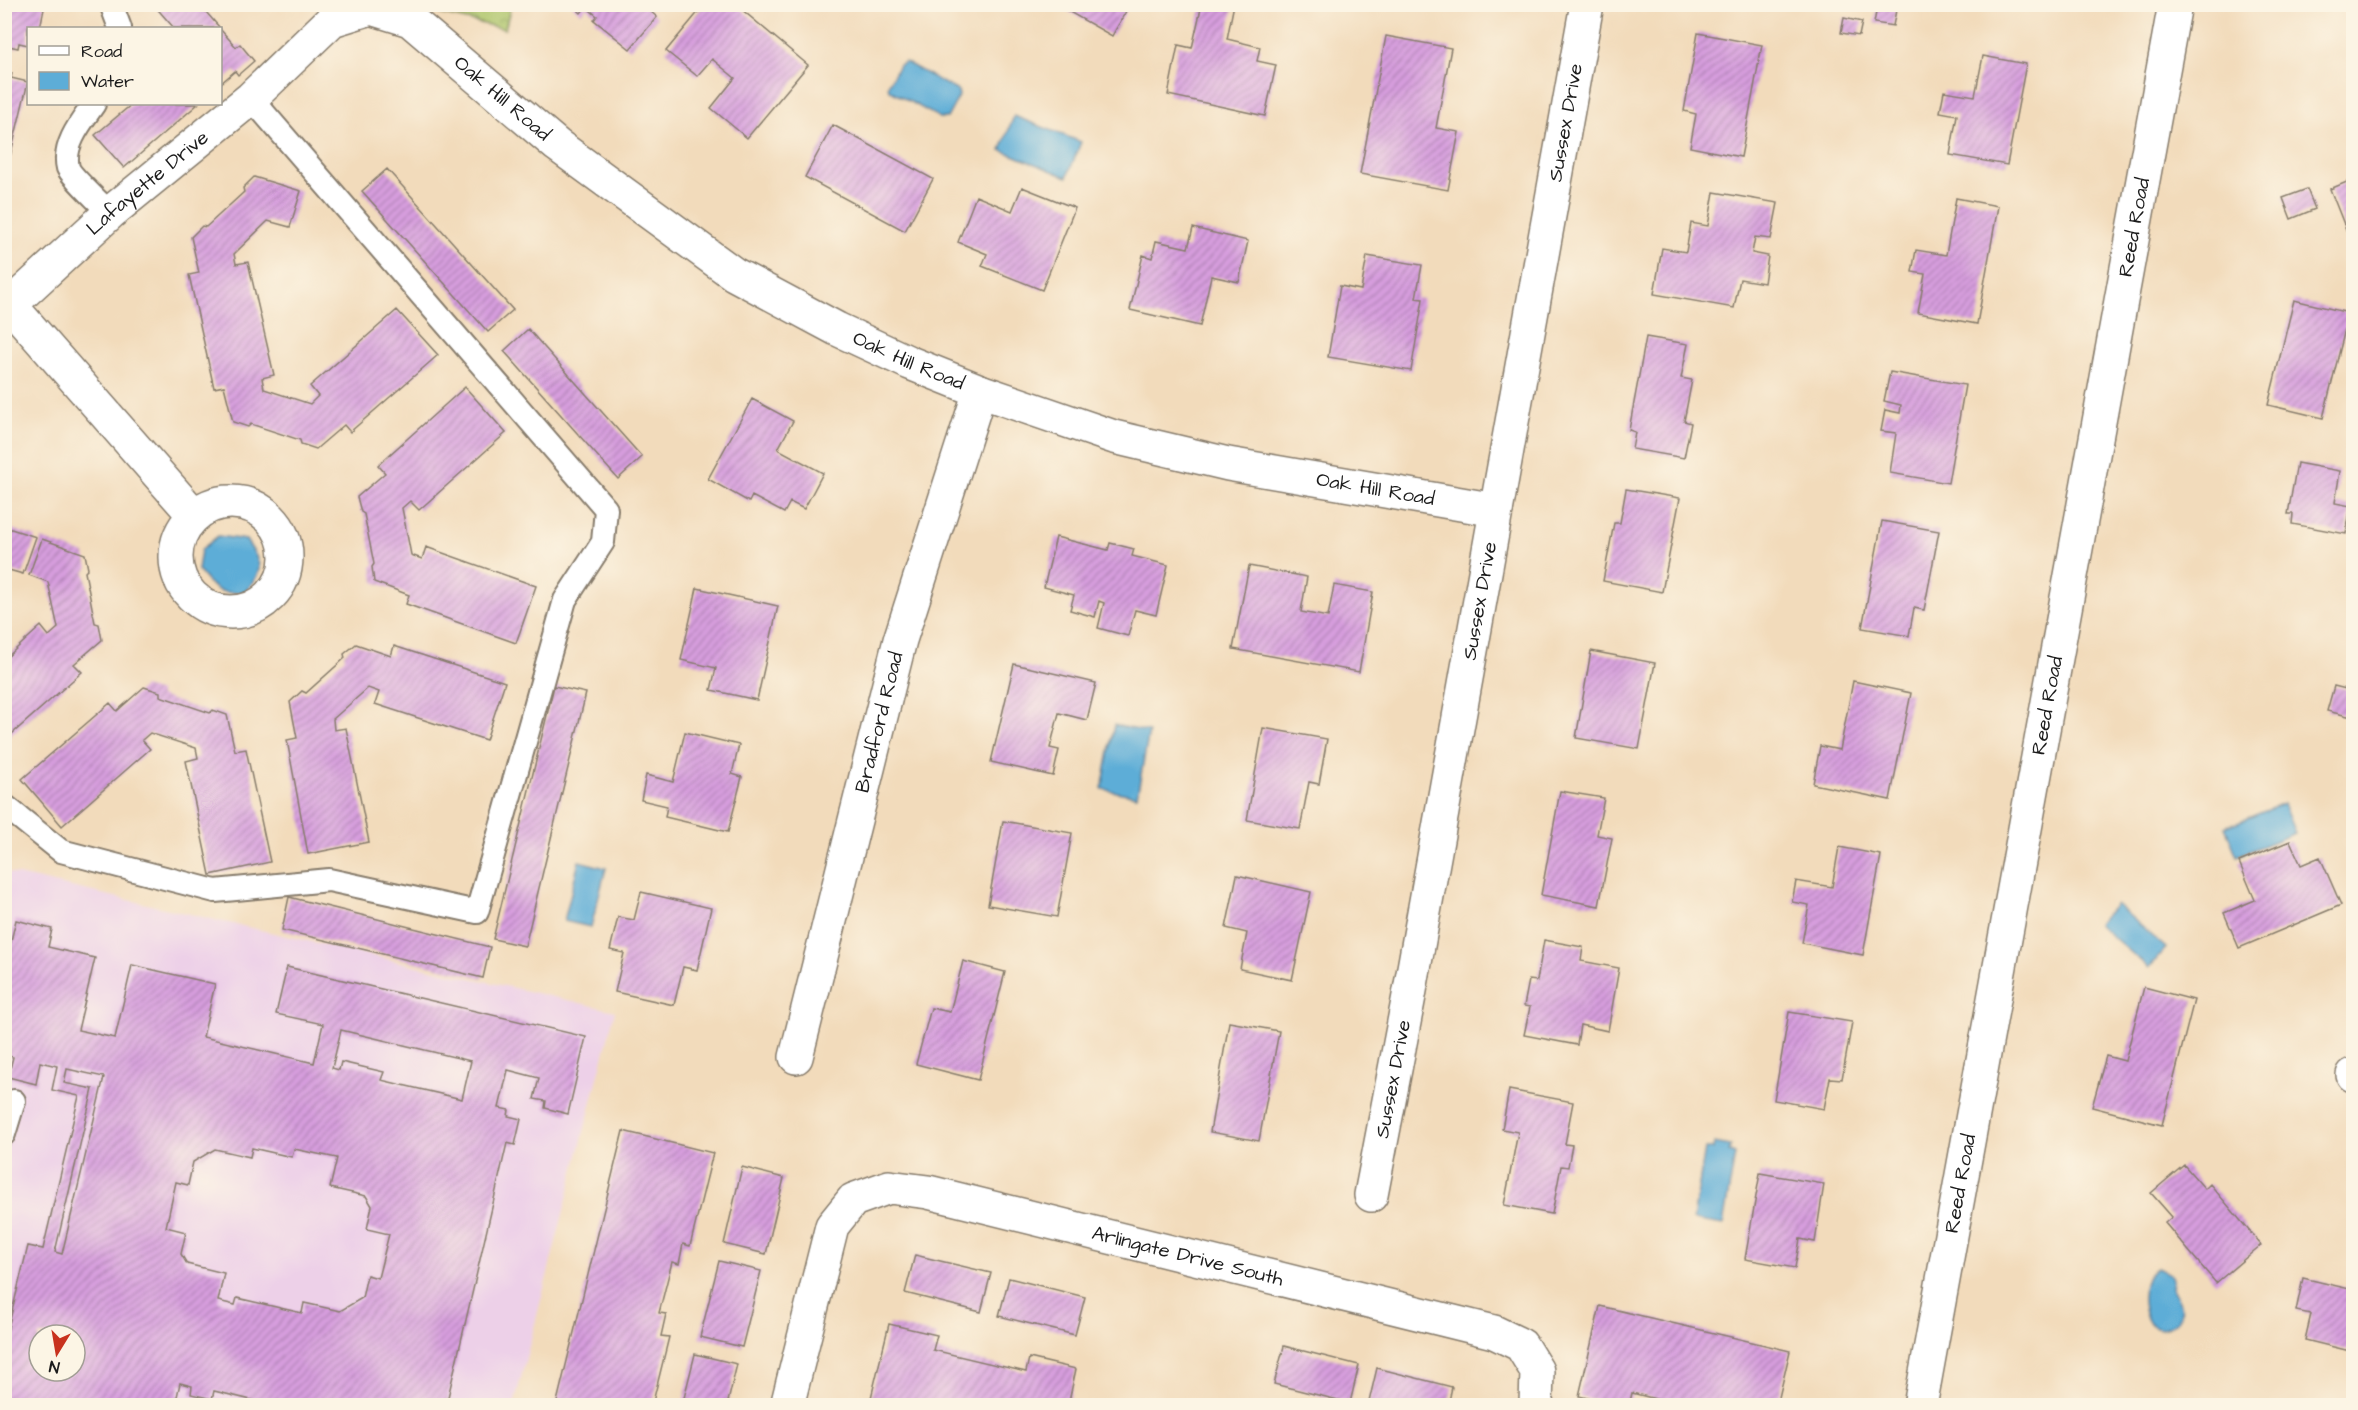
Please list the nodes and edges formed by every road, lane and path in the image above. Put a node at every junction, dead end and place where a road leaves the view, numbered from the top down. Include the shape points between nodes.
1 (111, 4) edge
2 (1587, 4) edge
3 (2175, 4) edge
4 (410, 20) joint
5 (120, 27) edge
6 (251, 98) junction
7 (93, 105) edge
8 (110, 213) junction
9 (7, 301) edge
10 (980, 391) junction
11 (1496, 510) junction
12 (195, 515) dead end
13 (4, 806) edge
14 (796, 1057) dead end
15 (14, 1101) dead end
16 (4, 1134) edge
17 (1371, 1195) dead end
18 (787, 1406) edge
19 (1536, 1406) edge
20 (1920, 1406) edge

1 - 5 lane
2 - 11 street, Sussex Drive
3 - 20 street, Reed Road
4 - 6 street, Lafayette Drive via 371,8 332,20
4 - 10 street, Oak Hill Road via 557,145 734,274 837,329
6 - 8 street, Lafayette Drive
6 - 13 lane via 606,509 603,542 565,600 477,912 329,880 215,891 62,851
7 - 8 lane via 67,151 69,170
8 - 9 street, Lafayette Drive
9 - 12 street, Lafayette Drive
10 - 11 street, Oak Hill Road via 1114,437 1228,464
10 - 14 street, Bradford Road via 900,640
11 - 17 street, Sussex Drive
15 - 16 lane
18 - 19 street, Arlingate Drive South via 832,1226 853,1200 890,1187 928,1192 1494,1332 1521,1346 1537,1371

